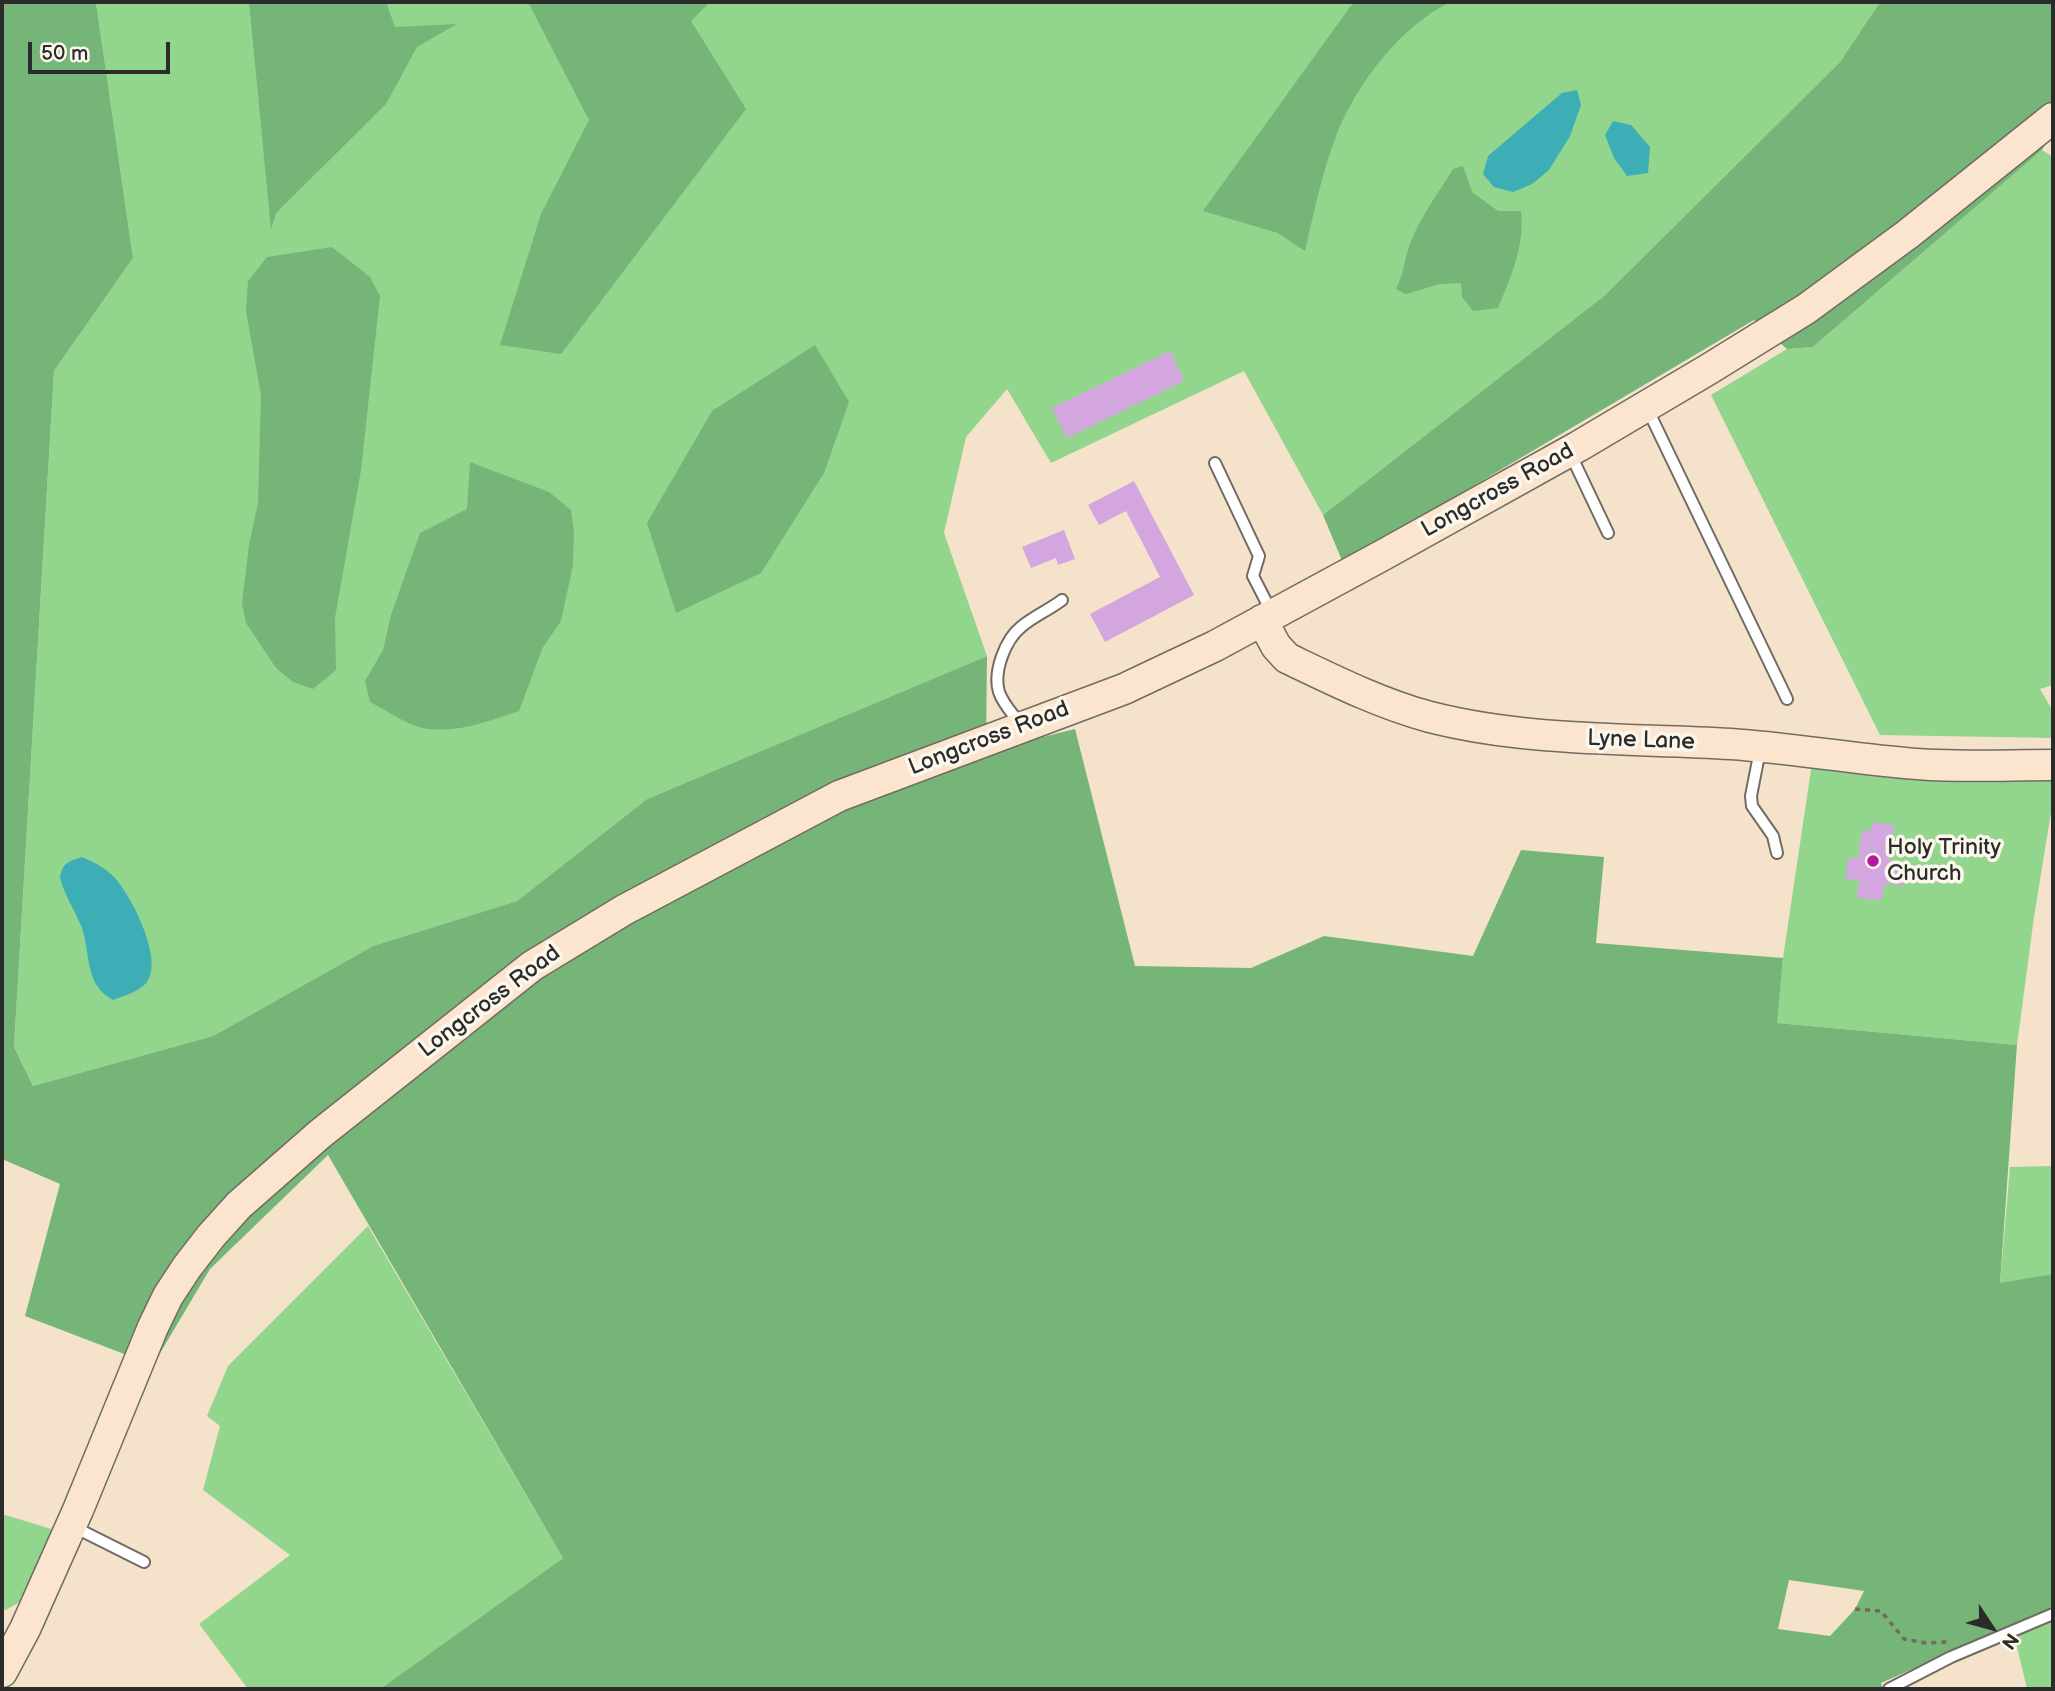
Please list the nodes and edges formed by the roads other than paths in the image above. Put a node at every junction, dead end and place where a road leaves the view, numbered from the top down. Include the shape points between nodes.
1 (2053, 118) edge
2 (1646, 406) junction
3 (1568, 451) junction
4 (1215, 463) dead end
5 (1608, 533) dead end
6 (1062, 600) dead end
7 (1267, 617) junction
8 (1787, 699) dead end
9 (1021, 727) junction
10 (1761, 747) junction
11 (2053, 765) edge
12 (1777, 853) dead end
13 (75, 1518) junction
14 (144, 1562) dead end
15 (2053, 1614) edge
16 (13, 1625) edge
17 (2, 1672) edge
18 (1889, 1689) edge

1 - 2 main road, Longcross Road via 1806,309
2 - 3 main road, Longcross Road
2 - 8 lane
3 - 5 lane
3 - 7 main road, Longcross Road
4 - 7 lane via 1259,556 1253,576
6 - 9 lane via 1018,629 1000,664 999,694
7 - 9 main road, Longcross Road via 1124,689
7 - 10 main road, Lyne Lane via 1276,646 1287,658 1429,716 1529,734
9 - 13 main road, Longcross Road via 839,796 624,910 532,966 320,1134 239,1205 168,1296
10 - 11 main road, Lyne Lane via 1908,764
10 - 12 lane via 1752,806 1768,826
13 - 14 lane
13 - 16 main road, Longcross Road
15 - 18 lane
16 - 17 main road, Longcross Road

